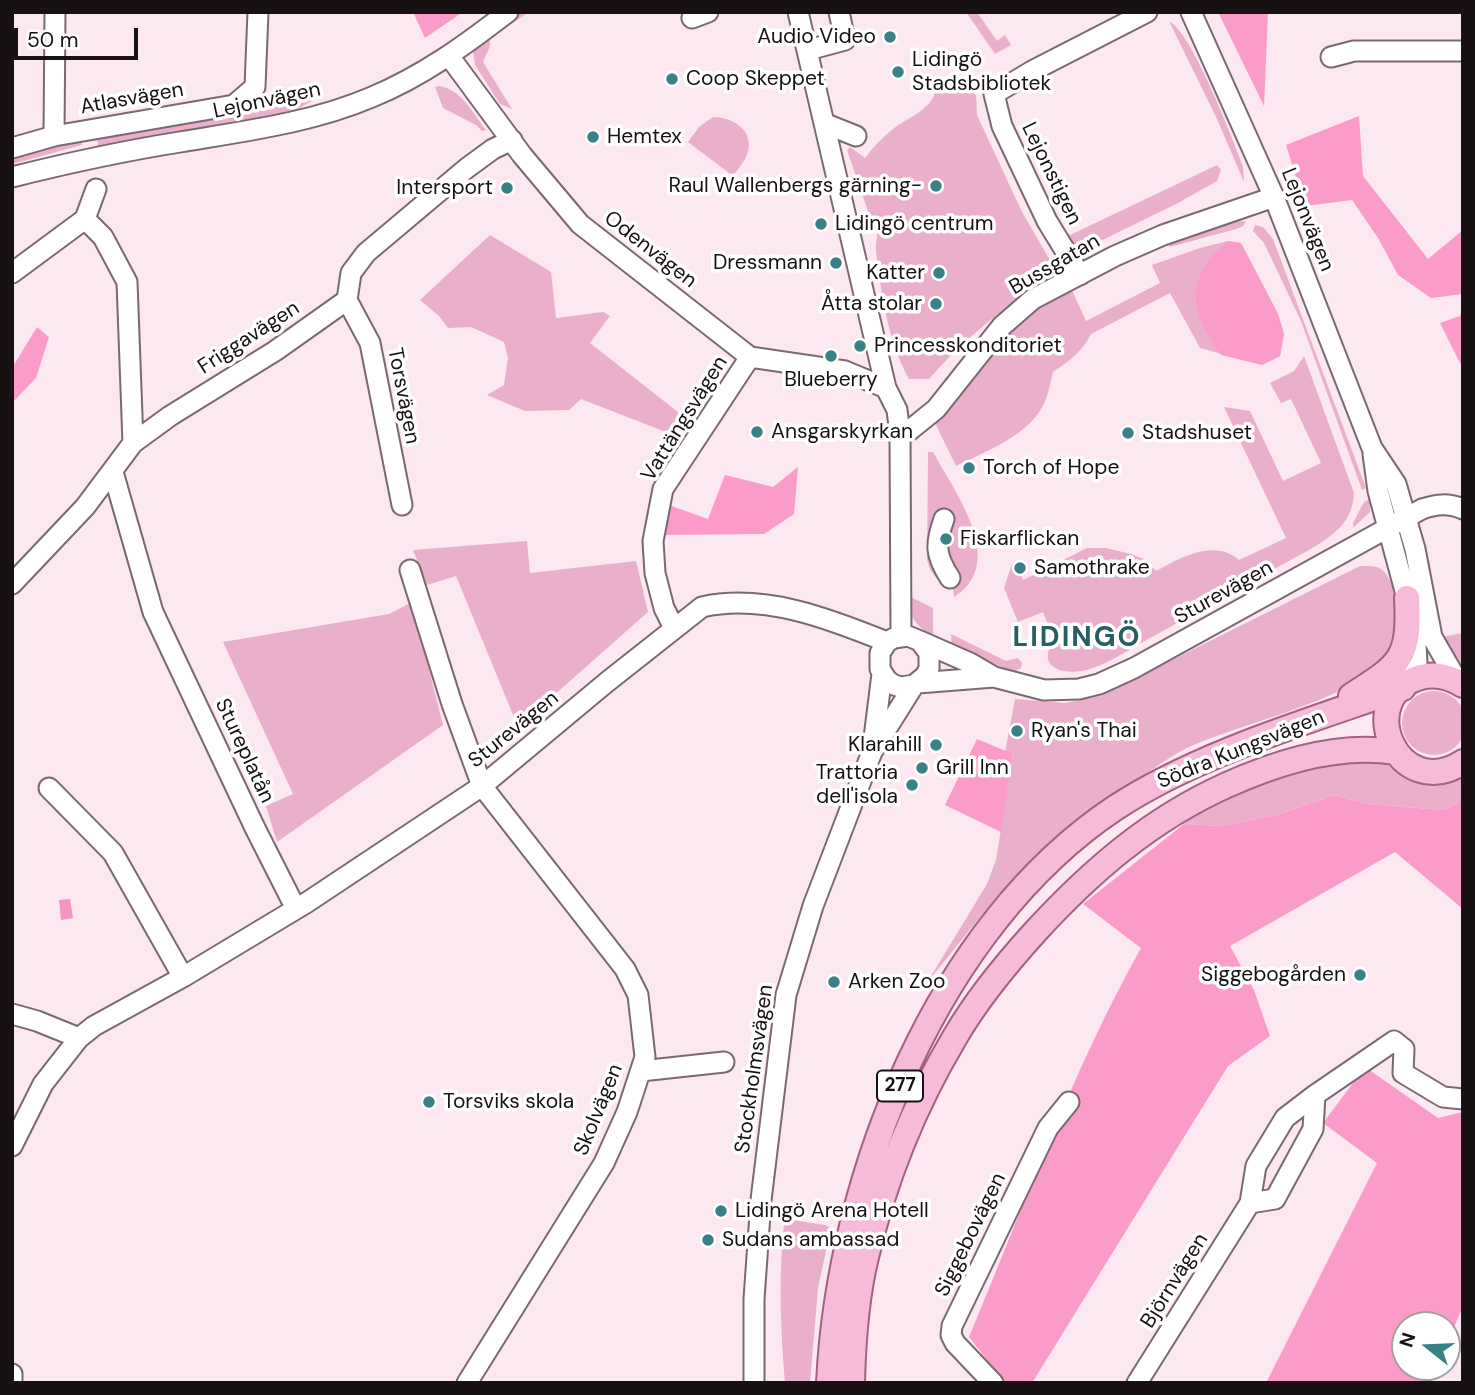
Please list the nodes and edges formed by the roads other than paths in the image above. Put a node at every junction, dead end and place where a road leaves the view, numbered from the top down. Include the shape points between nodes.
1 (55, 12) edge
2 (258, 12) edge
3 (508, 12) edge
4 (798, 12) edge
5 (839, 12) edge
6 (1147, 12) edge
7 (1191, 12) edge
8 (808, 50) junction
9 (1463, 51) edge
10 (449, 56) junction
11 (1331, 57) dead end
12 (826, 124) junction
13 (54, 136) junction
14 (856, 136) dead end
15 (512, 140) junction
16 (12, 148) edge
17 (12, 177) edge
18 (96, 189) dead end
19 (1274, 197) junction
20 (86, 219) junction
21 (12, 274) edge
22 (1080, 275) junction
23 (346, 300) junction
24 (750, 357) junction
25 (886, 388) junction
26 (900, 434) junction
27 (133, 443) junction
28 (1372, 448) junction
29 (113, 472) junction
30 (401, 505) dead end
31 (1463, 509) edge
32 (1406, 517) junction
33 (944, 519) dead end
34 (1388, 526) junction
35 (410, 570) dead end
36 (950, 578) dead end
37 (12, 584) edge
38 (1406, 598) junction
39 (674, 628) junction
40 (903, 640) junction
41 (882, 674) junction
42 (994, 677) junction
43 (1461, 683) edge
44 (916, 684) junction
45 (1407, 685) junction
46 (1318, 718) junction
47 (872, 752) junction
48 (1395, 752) junction
49 (1463, 762) edge
50 (482, 786) junction
51 (49, 788) dead end
52 (296, 909) junction
53 (183, 978) junction
54 (12, 1014) edge
55 (79, 1038) junction
56 (724, 1062) dead end
57 (640, 1071) junction
58 (1315, 1095) junction
59 (1463, 1099) edge
60 (1069, 1102) dead end
61 (12, 1146) edge
62 (1250, 1203) junction
63 (12, 1374) edge
64 (756, 1377) edge
65 (12, 1383) edge
66 (467, 1383) edge
67 (829, 1383) edge
68 (852, 1383) edge
69 (993, 1383) edge
70 (1137, 1383) edge

1 - 13 street
2 - 13 street, Atlasvägen via 255,87 234,105
3 - 10 street, Lejonvägen
4 - 8 street, Stockholmsvägen
5 - 8 street via 845,40
6 - 22 street, Lejonstigen via 994,94 1003,126 1047,221
7 - 19 street, Lejonvägen
8 - 12 street, Stockholmsvägen
9 - 11 street via 1354,51
10 - 15 street, Odenvägen
10 - 17 street, Lejonvägen via 404,83 323,114 93,156
12 - 14 street
12 - 25 street, Stockholmsvägen
13 - 16 street, Atlasvägen
15 - 23 street via 467,168 366,253 351,273
15 - 24 street, Odenvägen via 580,224
18 - 20 street
19 - 22 street, Bussgatan via 1163,235
19 - 28 street, Lejonvägen
20 - 21 street
20 - 27 street via 103,237 127,282
22 - 26 street, Bussgatan via 1033,299 1013,316 936,410
23 - 27 street, Friggavägen
23 - 30 street, Torsvägen via 370,343
24 - 25 street, Odenvägen via 845,372
24 - 39 street, Vattängsvägen via 663,489 653,541 655,573
25 - 26 street, Stockholmsvägen via 898,410
26 - 40 street, Stockholmsvägen
27 - 29 street, Friggavägen
28 - 32 street, Lejonvägen via 1396,484
28 - 34 street, Lejonvägen
29 - 37 street, Friggavägen
29 - 52 street, Stureplatån via 153,612
31 - 32 street, Sturevägen via 1435,504
32 - 34 street, Sturevägen
32 - 43 street, Lejonvägen via 1432,637
33 - 36 street via 937,551
34 - 38 street, Lejonvägen
34 - 42 street, Sturevägen via 1099,684 1044,690
35 - 50 street
38 - 45 street, Lejonvägen via 1418,650
38 - 46 main road via 1407,642 1395,664
39 - 40 street, Sturevägen via 702,607 752,602
39 - 50 street, Sturevägen
40 - 41 street, Stockholmsvägen via 879,658
40 - 42 street, Sturevägen via 970,663
40 - 44 street, Stockholmsvägen via 929,653 925,676
41 - 44 street via 894,685
41 - 47 street, Stockholmsvägen
42 - 44 street, Sturevägen
43 - 45 main road, Södra Kungsvägen / 277 via 1432,676
44 - 47 street, Stockholmsvägen
45 - 46 main road, Södra Kungsvägen / 277
45 - 48 main road via 1390,704 1387,716 1387,733
46 - 67 main road, Södra Kungsvägen / 277 via 1207,760 1115,808 1032,877 995,922 927,1026 887,1112 862,1186 840,1276
47 - 64 street, Stockholmsvägen via 813,906 786,995 761,1200 754,1299
48 - 49 main road, Södra Kungsvägen / 277 via 1408,764 1427,771 1444,771
48 - 68 main road, Södra Kungsvägen / 277 via 1356,749 1293,761 1202,796 1109,859 1009,960 955,1036 915,1114 884,1194 865,1258 853,1336
50 - 52 street, Sturevägen
50 - 57 street, Skolvägen via 625,969 638,995 645,1057
51 - 53 street via 113,853
52 - 53 street, Sturevägen
53 - 55 street, Sturevägen
54 - 55 street
55 - 61 street, Sturevägen via 43,1083
56 - 57 street
57 - 66 street, Skolvägen via 604,1163
58 - 59 street, Björnvägen via 1394,1041 1405,1049 1404,1073 1443,1097
58 - 62 street, Björnvägen via 1285,1118 1256,1166
58 - 62 street via 1313,1129 1275,1199
60 - 69 street, Siggebovägen via 1048,1128 952,1326 955,1343
62 - 70 street, Björnvägen
63 - 65 street

